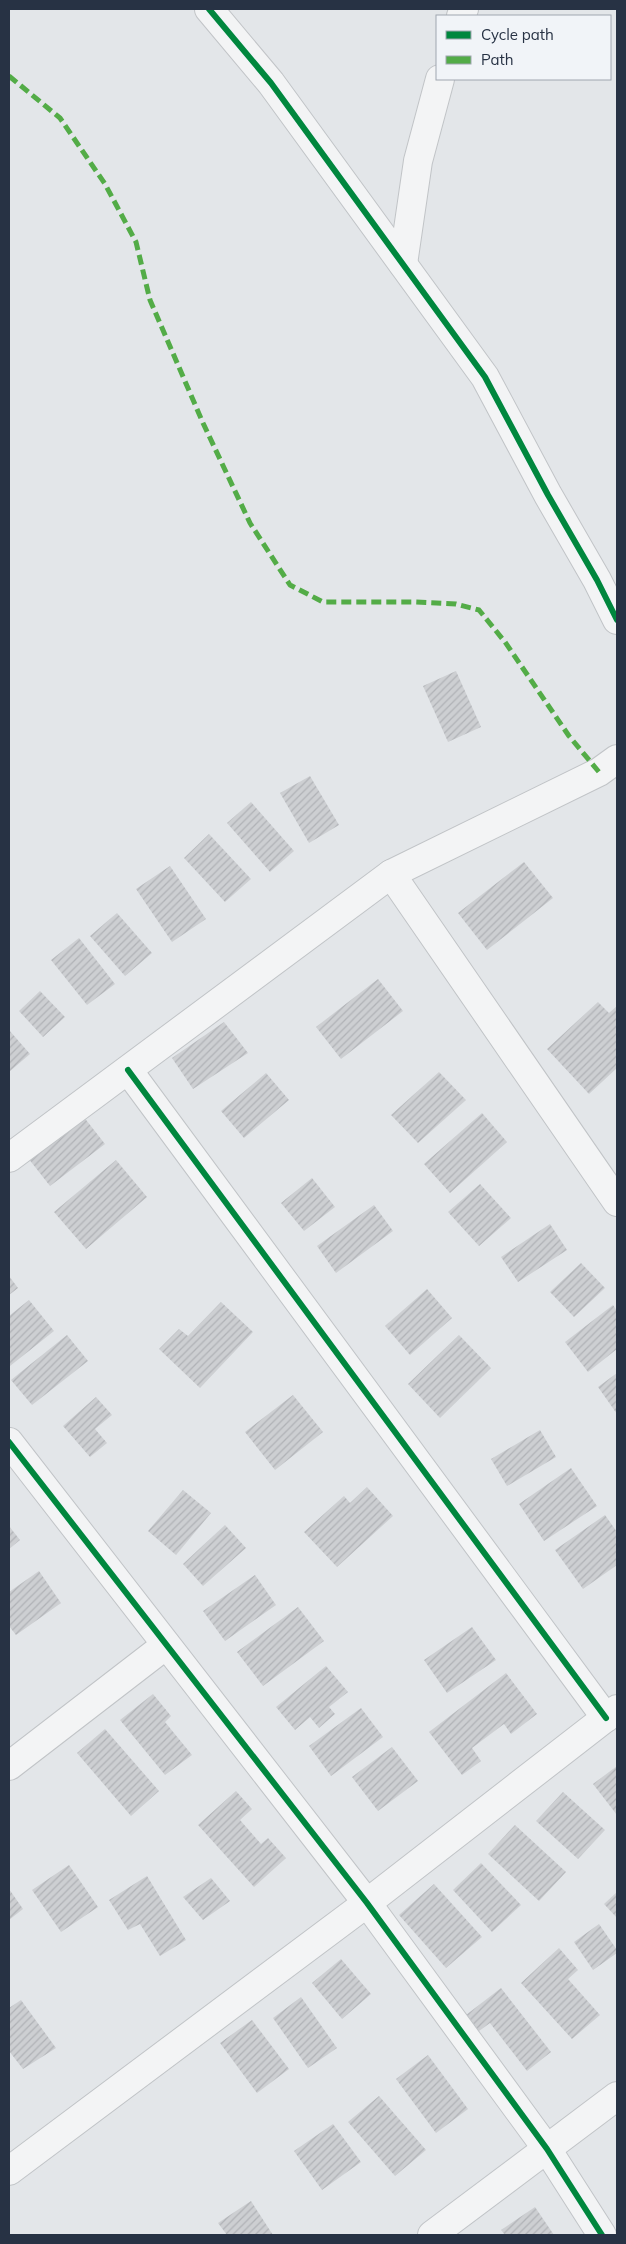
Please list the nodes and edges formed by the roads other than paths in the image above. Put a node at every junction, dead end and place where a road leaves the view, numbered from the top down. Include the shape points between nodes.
1 (209, 9) edge
2 (440, 80) edge
3 (403, 264) junction
4 (617, 620) edge
5 (617, 759) edge
6 (391, 874) junction
7 (128, 1070) junction
8 (9, 1158) edge
9 (617, 1202) edge
10 (9, 1442) edge
11 (166, 1645) junction
12 (612, 1713) edge
13 (9, 1766) edge
14 (368, 1903) junction
15 (617, 2096) edge
16 (548, 2149) junction
17 (9, 2171) edge
18 (432, 2235) edge
19 (602, 2235) edge

1 - 3 street via 271,83
2 - 3 street via 418,161
3 - 4 street via 485,377
5 - 6 street via 599,772
6 - 7 street
6 - 9 street
7 - 8 street
7 - 12 street
10 - 11 street
11 - 13 street
11 - 14 street
12 - 14 street
14 - 16 street
14 - 17 street
15 - 16 street
16 - 18 street
16 - 19 street

